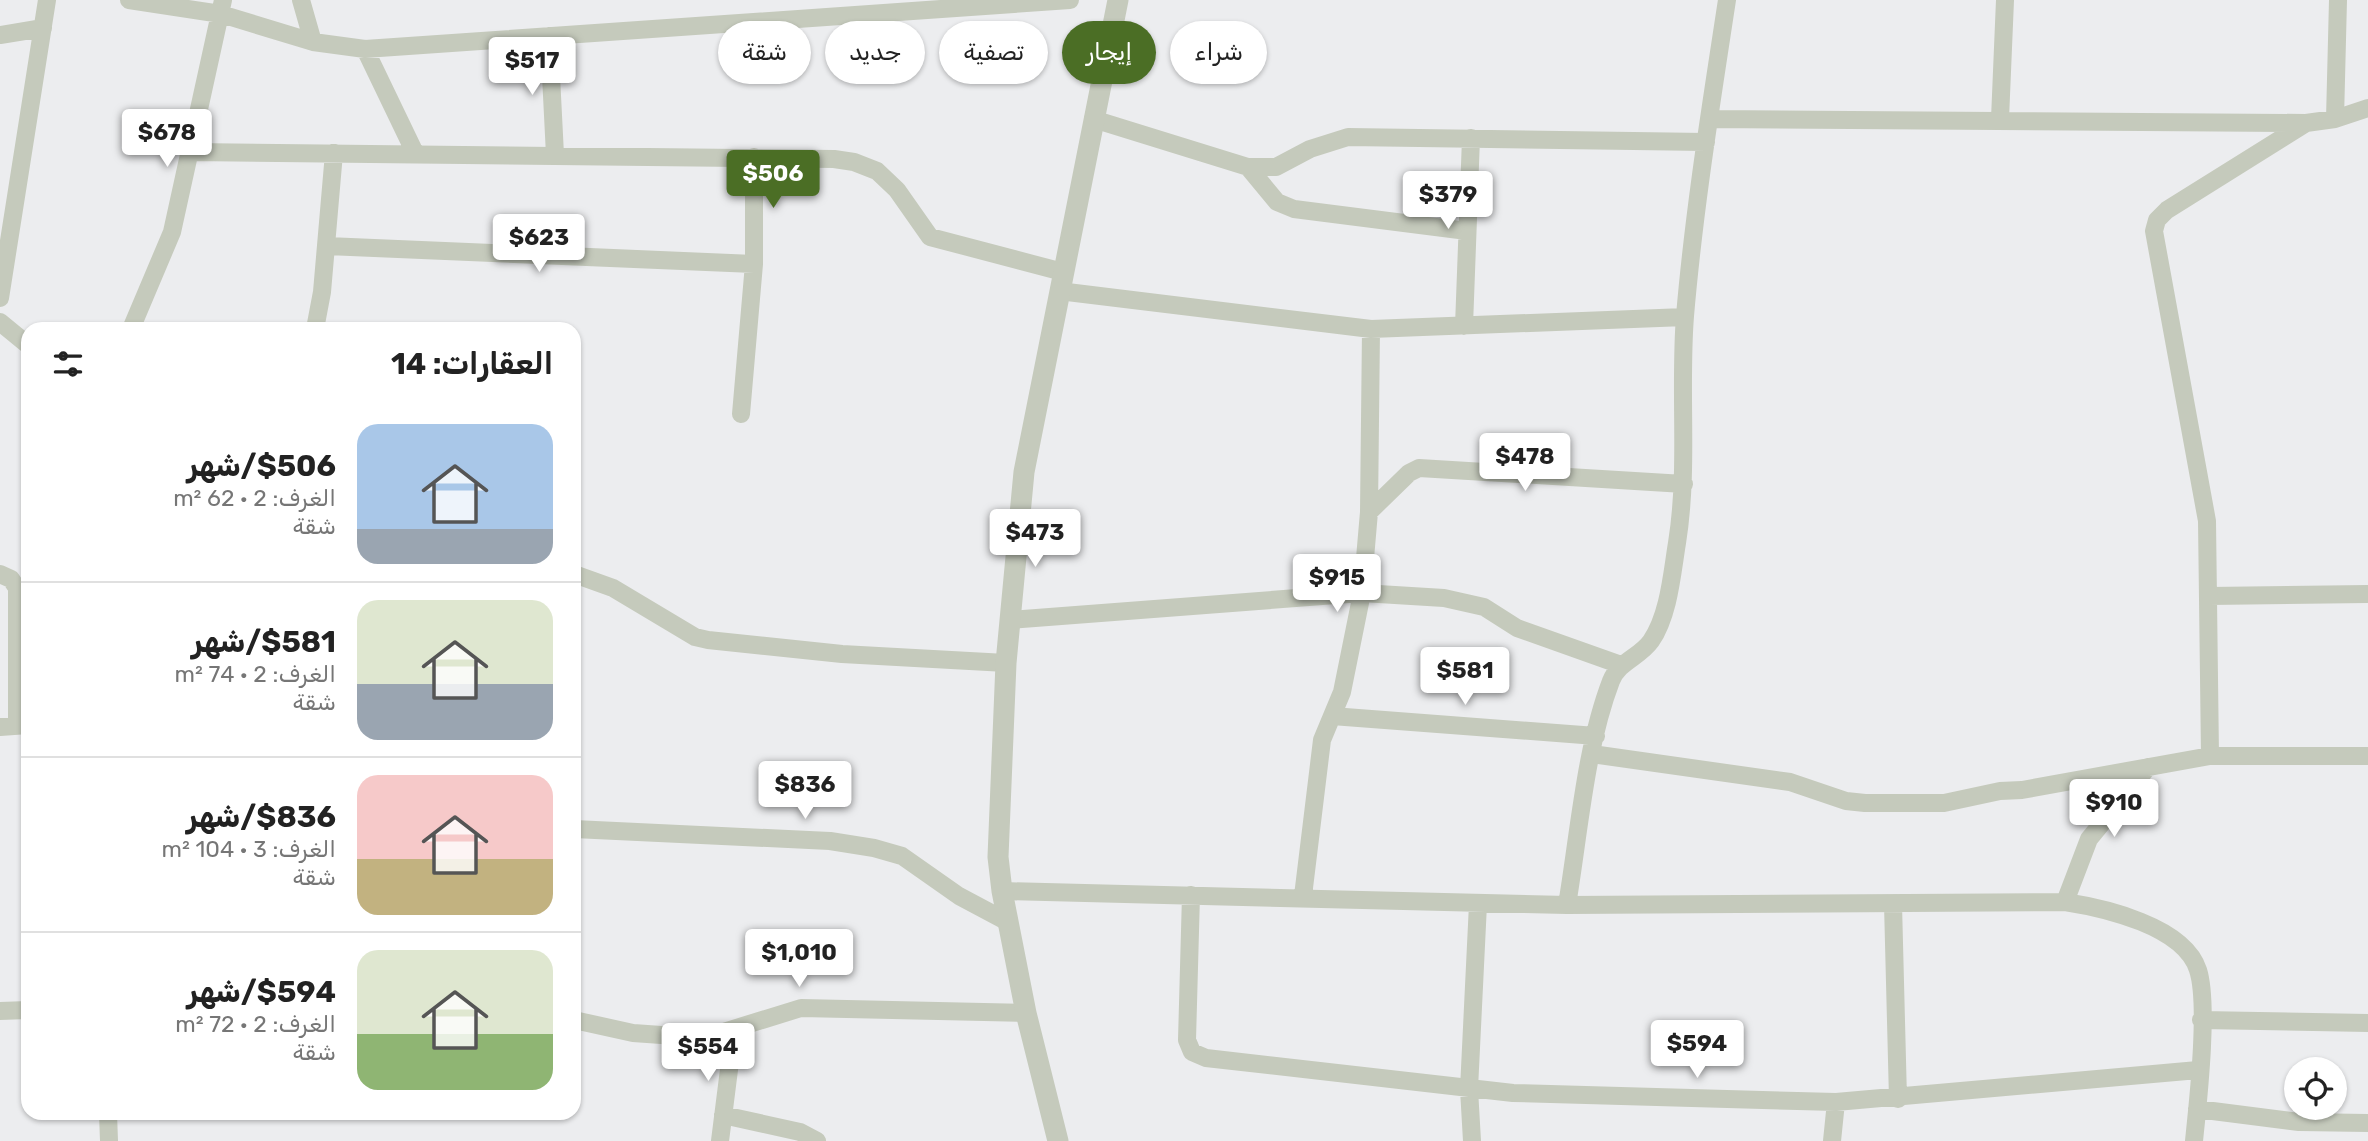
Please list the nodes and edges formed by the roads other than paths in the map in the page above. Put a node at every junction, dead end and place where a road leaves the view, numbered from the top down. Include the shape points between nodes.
1 (47, 0) edge
2 (129, 0) edge
3 (301, 0) edge
4 (1070, 0) edge
5 (1118, 0) edge
6 (1727, 0) edge
7 (2005, 0) edge
8 (2338, 0) edge
9 (222, 7) edge
10 (888, 7) edge
11 (43, 28) junction
12 (0, 35) edge
13 (549, 36) junction
14 (313, 42) junction
15 (365, 49) junction
16 (2368, 108) edge
17 (1093, 119) junction
18 (1709, 119) junction
19 (2000, 119) junction
20 (2335, 119) junction
21 (2306, 123) junction
22 (1471, 138) junction
23 (1706, 142) junction
24 (190, 152) junction
25 (334, 153) junction
26 (415, 153) junction
27 (555, 155) junction
28 (754, 157) junction
29 (1248, 167) junction
30 (1467, 231) junction
31 (327, 246) junction
32 (754, 264) junction
33 (1061, 281) junction
34 (0, 298) edge
35 (1685, 317) junction
36 (0, 322) edge
37 (134, 322) edge
38 (316, 322) edge
39 (1464, 326) junction
40 (1371, 329) junction
41 (21, 339) edge
42 (741, 414) dead end
43 (1684, 484) junction
44 (1369, 512) junction
45 (0, 574) edge
46 (581, 577) edge
47 (1362, 593) junction
48 (2368, 594) edge
49 (2209, 596) junction
50 (1010, 620) junction
51 (1006, 663) junction
52 (1621, 665) junction
53 (1332, 716) junction
54 (15, 726) edge
55 (1596, 736) junction
56 (1592, 754) junction
57 (2210, 756) junction
58 (2368, 756) edge
59 (2148, 767) junction
60 (581, 829) edge
61 (1002, 891) junction
62 (1191, 895) junction
63 (1303, 896) junction
64 (2065, 902) junction
65 (1478, 904) junction
66 (1893, 904) junction
67 (1567, 905) junction
68 (1006, 921) junction
69 (21, 1010) edge
70 (0, 1011) edge
71 (1026, 1013) junction
72 (2201, 1020) junction
73 (581, 1022) edge
74 (2368, 1023) edge
75 (734, 1030) junction
76 (2198, 1070) junction
77 (1469, 1089) junction
78 (1898, 1099) junction
79 (1836, 1102) junction
80 (2197, 1109) junction
81 (723, 1115) junction
82 (108, 1120) edge
83 (2368, 1123) edge
84 (2334, 1133) edge
85 (109, 1141) edge
86 (720, 1141) edge
87 (817, 1141) edge
88 (1058, 1141) edge
89 (1472, 1141) edge
90 (1832, 1141) edge
91 (2193, 1141) edge

1 - 11 street
2 - 9 street
3 - 14 street
4 - 10 street
5 - 17 street
6 - 18 street
7 - 19 street
8 - 20 street
9 - 14 street
9 - 24 street
10 - 13 street
11 - 12 street
11 - 34 street
13 - 15 street
13 - 27 street
14 - 15 street
15 - 26 street
16 - 20 street
17 - 29 street
17 - 33 street
18 - 19 street
18 - 23 street
19 - 21 street
20 - 21 street
21 - 49 street via 2167,210 2154,231 2207,521
22 - 23 street
22 - 29 street via 1348,137 1310,149 1276,167
22 - 30 street
23 - 35 street
24 - 25 street
24 - 37 street via 172,232
25 - 26 street
25 - 31 street
26 - 27 street
27 - 28 street
28 - 32 street
28 - 33 street via 854,162 877,171 897,190 930,237
29 - 30 street via 1278,202 1294,209
30 - 39 street
31 - 32 street
31 - 38 street
32 - 42 street
33 - 40 street
33 - 50 street via 1024,472
35 - 39 street
35 - 43 street
36 - 41 street
39 - 40 street
40 - 44 street
43 - 44 street via 1419,468
43 - 52 street via 1677,542 1656,632
44 - 47 street
45 - 54 street via 17,588
46 - 51 street via 708,640 852,655
47 - 50 street
47 - 52 street via 1468,601 1517,628
47 - 53 street via 1342,692
48 - 49 street
49 - 57 street
50 - 51 street
51 - 61 street via 998,857
52 - 55 street via 1612,678
53 - 55 street
53 - 63 street via 1320,749
55 - 56 street
56 - 59 street via 1790,782 1865,803 1964,800
56 - 67 street
57 - 58 street
57 - 59 street
59 - 64 street via 2089,839
60 - 68 street via 830,841 874,848 902,856 959,896
61 - 62 street
61 - 68 street
62 - 63 street
62 - 77 street via 1187,1040 1192,1052 1206,1058
63 - 65 street
64 - 66 street
64 - 72 street via 2134,918 2183,950 2198,968
65 - 67 street
65 - 77 street
66 - 67 street
66 - 78 street
68 - 71 street
69 - 70 street
71 - 75 street via 801,1008
71 - 88 street
72 - 74 street
72 - 76 street
73 - 75 street via 633,1033 692,1038
75 - 81 street
76 - 78 street
76 - 80 street
77 - 79 street
77 - 89 street
78 - 79 street
79 - 90 street
80 - 84 street
80 - 91 street
81 - 86 street
81 - 87 street via 800,1132
82 - 85 street
83 - 84 street

